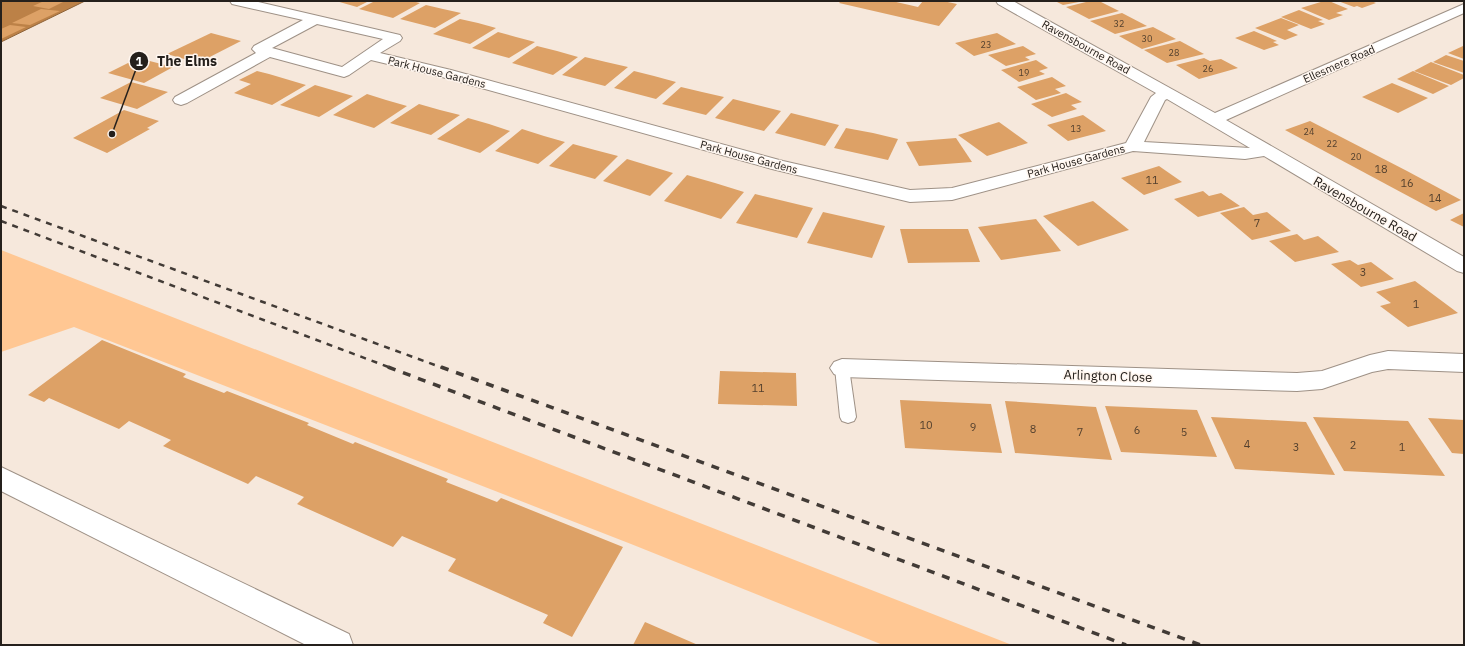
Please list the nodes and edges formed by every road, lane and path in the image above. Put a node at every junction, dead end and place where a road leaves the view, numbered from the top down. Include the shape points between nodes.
1 (237, 1) edge
2 (1003, 1) edge
3 (1464, 8) edge
4 (316, 19) junction
5 (268, 52) junction
6 (368, 55) junction
7 (1168, 93) junction
8 (181, 100) dead end
9 (1213, 120) junction
10 (1133, 146) junction
11 (1266, 151) junction
12 (1464, 266) edge
13 (1464, 363) edge
14 (842, 368) joint
15 (848, 417) dead end
16 (1, 478) edge
17 (338, 645) edge

1 - 4 street, Park House Gardens
2 - 7 street, Ravensbourne Road
3 - 9 street, Ellesmere Road
4 - 5 street via 259,49
4 - 6 street, Park House Gardens via 396,38
5 - 6 street, Park House Gardens via 344,72
5 - 8 street
6 - 10 street, Park House Gardens via 446,73 793,169 910,196 952,194
7 - 9 street, Ravensbourne Road
7 - 10 street via 1158,97
9 - 11 street, Ravensbourne Road
10 - 11 street via 1245,154
11 - 12 street, Ravensbourne Road
13 - 14 street, Arlington Close via 1388,360 1322,380 1297,382
14 - 15 lane
16 - 17 street

